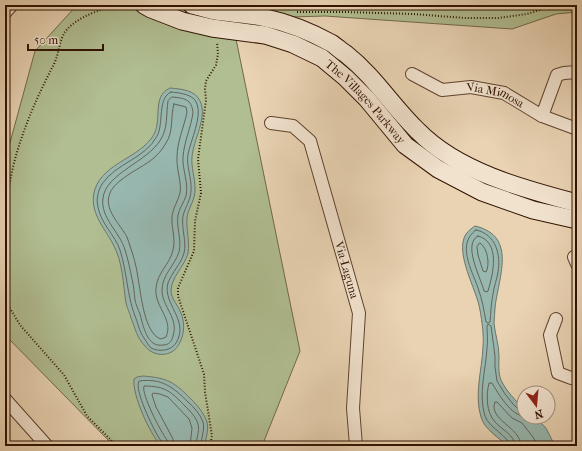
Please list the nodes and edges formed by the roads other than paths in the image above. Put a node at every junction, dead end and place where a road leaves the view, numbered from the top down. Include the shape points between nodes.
1 (16, 5) edge
2 (144, 5) edge
3 (192, 5) edge
4 (6, 16) edge
5 (577, 72) edge
6 (412, 74) dead end
7 (542, 116) junction
8 (271, 123) dead end
9 (577, 129) edge
10 (577, 203) edge
11 (577, 220) edge
12 (556, 319) dead end
13 (577, 377) edge
14 (5, 399) edge
15 (47, 446) edge
16 (356, 446) edge

1 - 4 lane
2 - 11 street, The Villages Parkway via 182,21 265,35 293,44 322,58 367,99 405,145 438,169 482,192 533,210
3 - 10 street, The Villages Parkway via 266,18 297,27 332,44 360,65 419,132 449,156 484,173 532,191
5 - 7 street via 557,75
6 - 7 street, Via Mimosa via 442,90 471,87 504,93
7 - 9 street, Via Mimosa
8 - 16 street, Via-Laguna via 293,126 310,141 359,313 353,408
12 - 13 street via 550,336 558,372 571,378
14 - 15 street

